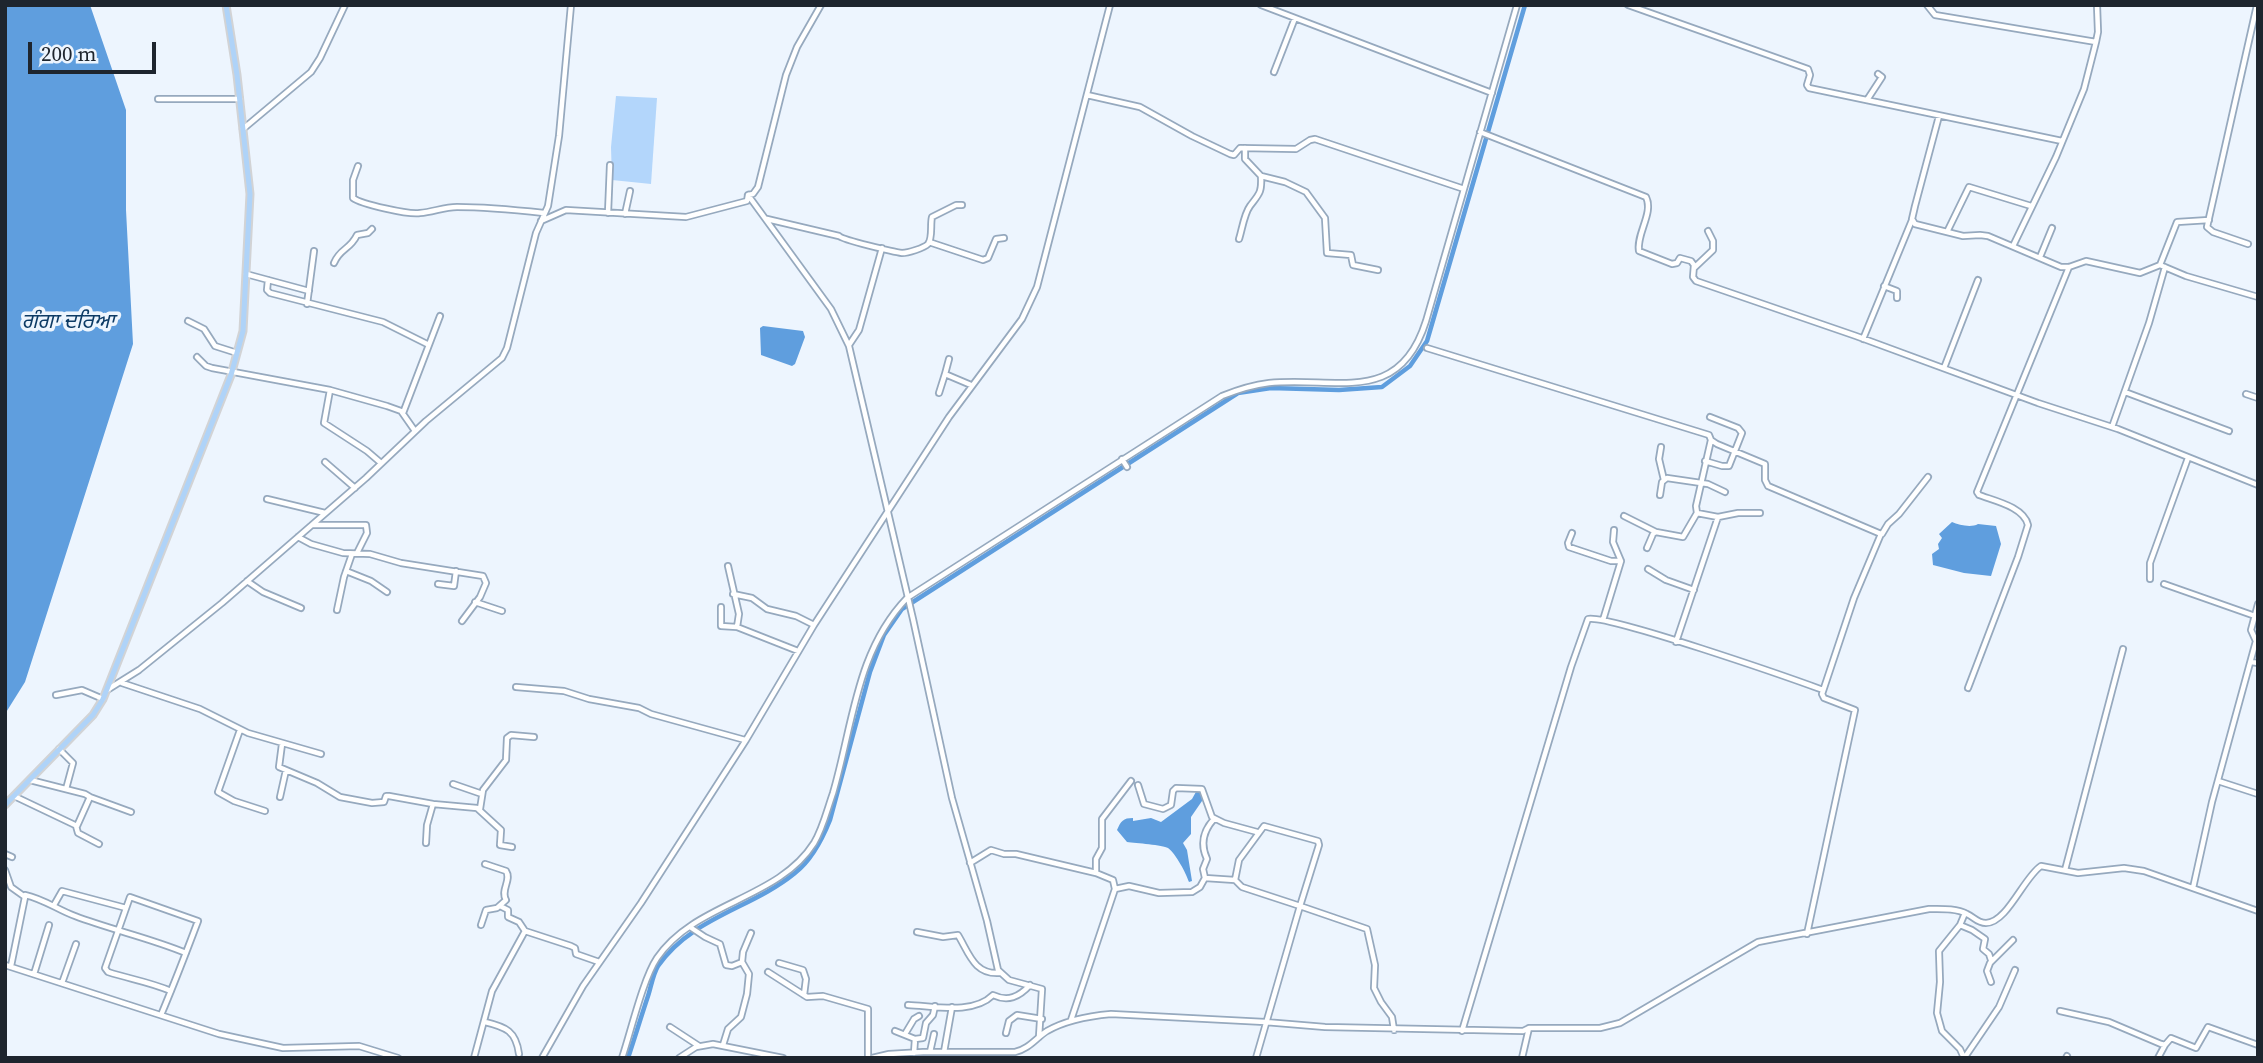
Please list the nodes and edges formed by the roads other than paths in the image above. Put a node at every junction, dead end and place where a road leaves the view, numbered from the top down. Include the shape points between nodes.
1 (226, 5) edge
2 (345, 5) edge
3 (571, 5) edge
4 (821, 5) edge
5 (1110, 5) edge
6 (1261, 5) edge
7 (1517, 5) edge
8 (1628, 5) edge
9 (1927, 5) edge
10 (2096, 5) edge
11 (2257, 5) edge
12 (1295, 19) junction
13 (2096, 42) junction
14 (1274, 72) dead end
15 (1878, 74) dead end
16 (1492, 93) junction
17 (1087, 95) junction
18 (158, 99) dead end
19 (240, 99) junction
20 (1867, 100) junction
21 (1939, 116) junction
22 (243, 129) junction
23 (1485, 134) junction
24 (2062, 141) junction
25 (1245, 148) junction
26 (610, 165) dead end
27 (358, 166) dead end
28 (1261, 176) junction
29 (1464, 189) junction
30 (630, 191) dead end
31 (748, 195) junction
32 (962, 205) dead end
33 (2031, 206) junction
34 (544, 212) junction
35 (608, 213) junction
36 (625, 214) junction
37 (766, 218) junction
38 (1912, 219) junction
39 (2209, 220) junction
40 (540, 221) junction
41 (2052, 228) dead end
42 (372, 229) dead end
43 (1708, 231) dead end
44 (1947, 232) junction
45 (1004, 238) dead end
46 (1239, 239) dead end
47 (929, 242) junction
48 (2248, 244) dead end
49 (2013, 246) junction
50 (882, 248) junction
51 (314, 251) dead end
52 (2040, 257) junction
53 (334, 263) dead end
54 (2163, 266) junction
55 (2069, 267) junction
56 (1694, 268) junction
57 (1378, 270) dead end
58 (246, 274) junction
59 (268, 280) junction
60 (1978, 280) dead end
61 (1884, 286) junction
62 (309, 292) junction
63 (2258, 297) edge
64 (1897, 298) dead end
65 (307, 304) junction
66 (440, 316) dead end
67 (188, 321) dead end
68 (1863, 339) junction
69 (429, 345) junction
70 (849, 346) junction
71 (1427, 348) dead end
72 (238, 353) junction
73 (197, 357) dead end
74 (949, 359) dead end
75 (1944, 368) junction
76 (232, 373) junction
77 (945, 374) junction
78 (971, 385) junction
79 (330, 390) junction
80 (2125, 392) junction
81 (939, 393) dead end
82 (2246, 394) dead end
83 (2018, 396) junction
84 (2258, 398) edge
85 (403, 413) junction
86 (1710, 417) dead end
87 (2112, 427) junction
88 (415, 431) junction
89 (2229, 431) dead end
90 (1711, 440) junction
91 (1661, 447) dead end
92 (1734, 451) junction
93 (2188, 458) junction
94 (1705, 461) junction
95 (325, 463) dead end
96 (381, 463) junction
97 (1928, 477) dead end
98 (1664, 480) junction
99 (1702, 485) junction
100 (2258, 485) edge
101 (355, 488) junction
102 (1725, 492) dead end
103 (1660, 495) dead end
104 (267, 499) dead end
105 (888, 511) junction
106 (325, 513) junction
107 (1697, 513) junction
108 (1760, 513) dead end
109 (1624, 516) dead end
110 (1718, 517) junction
111 (312, 525) junction
112 (1614, 530) dead end
113 (1656, 531) junction
114 (1572, 533) dead end
115 (1882, 535) junction
116 (298, 537) junction
117 (1647, 548) dead end
118 (355, 553) junction
119 (1621, 561) junction
120 (728, 566) dead end
121 (1648, 569) dead end
122 (346, 571) junction
123 (456, 571) junction
124 (2150, 579) dead end
125 (247, 581) junction
126 (438, 584) dead end
127 (2164, 584) dead end
128 (1694, 590) junction
129 (387, 592) dead end
130 (732, 593) junction
131 (908, 599) junction
132 (475, 602) junction
133 (2258, 604) edge
134 (721, 607) dead end
135 (301, 608) dead end
136 (337, 610) dead end
137 (502, 611) dead end
138 (2255, 616) junction
139 (1603, 620) junction
140 (462, 621) dead end
141 (814, 625) junction
142 (737, 627) junction
143 (1676, 642) junction
144 (2123, 649) dead end
145 (797, 654) junction
146 (2251, 662) junction
147 (2258, 663) edge
148 (121, 682) junction
149 (516, 687) dead end
150 (1968, 688) dead end
151 (107, 690) junction
152 (1824, 691) junction
153 (56, 695) dead end
154 (103, 699) junction
155 (240, 730) junction
156 (534, 737) dead end
157 (746, 740) junction
158 (282, 744) junction
159 (59, 749) junction
160 (321, 754) dead end
161 (286, 770) junction
162 (30, 780) junction
163 (2218, 781) junction
164 (1132, 782) dead end
165 (453, 784) dead end
166 (1138, 785) dead end
167 (66, 789) junction
168 (482, 794) junction
169 (2258, 794) edge
170 (13, 796) junction
171 (90, 797) junction
172 (280, 797) dead end
173 (433, 804) junction
174 (5, 805) edge
175 (480, 809) junction
176 (265, 811) dead end
177 (131, 812) dead end
178 (1215, 818) junction
179 (76, 825) junction
180 (1257, 832) junction
181 (426, 843) dead end
182 (99, 844) dead end
183 (512, 847) dead end
184 (5, 854) edge
185 (12, 857) dead end
186 (971, 863) junction
187 (485, 864) dead end
188 (5, 870) edge
189 (2065, 870) junction
190 (1096, 873) junction
191 (1205, 878) junction
192 (1235, 880) junction
193 (2193, 888) junction
194 (1115, 889) junction
195 (25, 895) junction
196 (54, 905) junction
197 (499, 905) junction
198 (1300, 906) junction
199 (126, 908) junction
200 (2258, 911) edge
201 (1965, 913) junction
202 (49, 925) dead end
203 (481, 925) dead end
204 (1960, 925) junction
205 (691, 928) junction
206 (118, 930) junction
207 (525, 931) junction
208 (917, 932) dead end
209 (751, 933) dead end
210 (1807, 933) junction
211 (2013, 940) dead end
212 (76, 944) dead end
213 (186, 953) junction
214 (1992, 960) junction
215 (599, 962) junction
216 (742, 962) junction
217 (779, 963) dead end
218 (8, 966) edge
219 (2015, 970) dead end
220 (768, 972) dead end
221 (1000, 973) junction
222 (34, 974) junction
223 (1991, 982) dead end
224 (62, 983) junction
225 (1030, 985) junction
226 (171, 991) junction
227 (804, 996) junction
228 (908, 1005) dead end
229 (935, 1006) junction
230 (952, 1007) junction
231 (2060, 1011) dead end
232 (161, 1015) junction
233 (919, 1016) dead end
234 (1042, 1019) junction
235 (1071, 1020) junction
236 (1265, 1022) junction
237 (485, 1023) junction
238 (670, 1027) dead end
239 (1529, 1028) junction
240 (1394, 1030) junction
241 (895, 1031) dead end
242 (1462, 1031) junction
243 (1006, 1033) dead end
244 (905, 1034) junction
245 (933, 1034) dead end
246 (1039, 1037) junction
247 (915, 1039) junction
248 (723, 1045) junction
249 (2165, 1045) junction
250 (2258, 1045) edge
251 (699, 1046) junction
252 (930, 1052) junction
253 (944, 1052) junction
254 (914, 1053) junction
255 (519, 1054) dead end
256 (996, 1055) edge
257 (769, 1056) edge
258 (398, 1058) edge
259 (474, 1058) edge
260 (542, 1058) edge
261 (622, 1058) edge
262 (679, 1058) edge
263 (783, 1058) edge
264 (870, 1058) edge
265 (1256, 1058) edge
266 (1522, 1058) edge
267 (1964, 1058) edge
268 (2158, 1058) edge

1 - 19 main road
2 - 22 street via 311,72
3 - 34 street via 559,136
4 - 31 street via 792,59 758,187
5 - 17 street
6 - 12 street
7 - 16 street
8 - 20 street via 1808,69 1809,88
9 - 13 street via 1935,15
10 - 13 street
11 - 39 street
12 - 14 street
12 - 16 street
13 - 24 street via 2084,89
15 - 20 street via 1882,77
16 - 23 street
17 - 25 street via 1140,107 1230,154
17 - 78 street via 1037,287 1022,319
18 - 19 street
19 - 22 main road
20 - 21 street
21 - 24 street
21 - 38 street
22 - 58 main road via 250,194
23 - 29 street
23 - 56 street via 1646,197 1639,251 1672,264 1680,258 1688,260
24 - 33 street
25 - 28 street via 1245,159
25 - 29 street via 1296,149 1315,139
26 - 35 street
27 - 34 street via 352,195 357,201 389,211 415,213 445,207
28 - 46 street via 1261,191
28 - 57 street via 1306,192 1325,218 1327,253 1351,256 1353,265
29 - 131 street via 1421,337 1403,364 1390,374 1367,382 1271,383 1237,390 1205,406 1124,463
30 - 36 street
31 - 36 street via 747,201 738,205 686,217
31 - 37 street
32 - 47 street via 932,217
33 - 44 street via 1969,187
33 - 49 street
34 - 40 street
35 - 36 street
35 - 40 street via 566,210
37 - 50 street
37 - 70 street via 831,309
38 - 44 street via 1917,225
38 - 61 street
39 - 48 street via 2208,230
39 - 54 street via 2177,222
40 - 88 street via 505,354
41 - 52 street
42 - 53 street via 358,235
43 - 56 street via 1713,250
44 - 49 street via 1981,235
45 - 47 street via 996,239 983,260
47 - 50 street via 907,253
49 - 52 street
50 - 70 street via 859,330
51 - 62 street
52 - 55 street
54 - 55 street via 2140,273 2086,261
54 - 63 street
54 - 80 street via 2156,302
55 - 83 street
56 - 68 street via 1696,281
58 - 59 street
58 - 72 main road
59 - 62 street
59 - 65 street via 268,292
60 - 75 street
61 - 64 street via 1897,291
61 - 68 street
62 - 65 street
65 - 69 street via 383,322
66 - 69 street
67 - 72 street via 204,329 215,346
68 - 75 street
69 - 85 street
70 - 105 street
71 - 90 street via 1709,435
72 - 76 main road
73 - 76 street via 206,366
74 - 77 street
75 - 83 street
76 - 79 street
76 - 151 main road
77 - 78 street
77 - 81 street
78 - 105 street
79 - 85 street
79 - 96 street via 324,423
80 - 87 street
80 - 89 street
82 - 84 street
83 - 87 street
83 - 150 street via 1977,493 2007,505 2025,517 2028,525
85 - 88 street
86 - 92 street via 1741,429
87 - 93 street
88 - 96 street
90 - 92 street
90 - 94 street
91 - 98 street
92 - 94 street via 1728,466
92 - 115 street via 1765,464 1768,486
93 - 100 street
93 - 124 street via 2150,563
94 - 99 street
95 - 101 street
96 - 101 street
97 - 115 street
98 - 99 street
98 - 103 street
99 - 102 street
99 - 107 street
101 - 106 street
104 - 106 street
105 - 131 street
105 - 141 street
106 - 111 street
107 - 110 street
107 - 113 street via 1681,538
108 - 110 street
109 - 113 street
110 - 128 street
111 - 116 street
111 - 118 street via 366,525 367,533
112 - 119 street via 1613,542
113 - 117 street
114 - 119 street via 1569,547
115 - 152 street via 1854,598
116 - 118 street via 343,554
116 - 125 street
118 - 122 street
118 - 123 street
119 - 139 street
120 - 130 street
121 - 128 street
122 - 129 street
122 - 136 street
123 - 126 street via 454,586
123 - 132 street via 484,577 486,583
125 - 135 street
125 - 148 street
127 - 138 street
128 - 143 street
130 - 141 street
130 - 142 street
131 - 186 street via 951,797
131 - 205 street via 878,635 864,670 827,814 813,845 778,878
132 - 137 street
132 - 140 street
133 - 138 street
134 - 142 street via 721,626
138 - 146 street
139 - 143 street
139 - 242 street via 1586,622
141 - 145 street
142 - 145 street
143 - 152 street
144 - 189 street
145 - 157 street
146 - 147 street
146 - 163 street
148 - 151 street
148 - 155 street via 200,709
149 - 157 street via 564,691 639,708
151 - 154 main road
152 - 210 street via 1823,698 1855,710
153 - 154 street via 82,690
154 - 159 main road
155 - 158 street
155 - 176 street via 218,792
156 - 168 street via 507,738 506,760
157 - 215 street
158 - 160 street
158 - 161 street via 278,765
159 - 162 main road
159 - 167 street via 73,762
161 - 172 street
161 - 173 street via 340,797 372,803 384,802 387,796
162 - 167 street
162 - 170 main road
163 - 169 street
163 - 193 street
164 - 190 street via 1102,819
165 - 168 street
166 - 178 street via 1143,804 1163,809 1171,804 1176,788 1202,789
167 - 171 street
168 - 175 street
170 - 174 main road
170 - 179 street
171 - 177 street
171 - 179 street
173 - 175 street
173 - 181 street
175 - 183 street via 499,827 500,845
178 - 180 street
178 - 191 street via 1202,846 1207,859
179 - 182 street via 78,833
180 - 192 street via 1239,860
180 - 198 street via 1265,826 1318,841
184 - 185 street
186 - 190 street via 991,850
186 - 221 street
187 - 197 street via 509,874 506,900
188 - 195 street via 11,887
189 - 193 street via 2128,868
189 - 201 street via 2038,866 1992,922 1982,923
190 - 194 street via 1112,879
191 - 192 street
191 - 194 street via 1192,892 1159,894 1129,886
192 - 198 street via 1242,887
193 - 200 street
194 - 235 street
195 - 196 street
195 - 218 street
196 - 199 street via 62,891
196 - 206 street
197 - 203 street via 486,909
197 - 207 street
198 - 236 street
198 - 240 street via 1367,929 1375,965 1374,988 1392,1017
199 - 206 street
199 - 213 street via 130,897 198,921
201 - 204 street
201 - 210 street via 1929,909
202 - 222 street
204 - 214 street via 1985,939 1983,948
204 - 267 street via 1939,951 1937,1013 1940,1026
205 - 216 street via 720,944 726,965
205 - 261 street via 655,962
206 - 213 street
206 - 226 street via 106,970
207 - 215 street via 571,946 576,954
207 - 237 street via 495,985
208 - 221 street via 958,935 978,967
209 - 216 street
210 - 239 street via 1758,942 1612,1027
211 - 214 street
212 - 224 street
213 - 226 street
214 - 223 street via 1987,971
215 - 260 street
216 - 248 street via 749,974 747,994 741,1017 728,1029
217 - 227 street via 803,970
218 - 222 street
219 - 267 street via 1999,1007
220 - 227 street
221 - 225 street
222 - 224 street
224 - 232 street
225 - 230 street via 1015,997 993,995 987,1002
225 - 234 street via 1043,992
226 - 232 street
227 - 264 street via 823,996 868,1009
228 - 229 street
229 - 230 street
229 - 247 street via 924,1037
230 - 253 street
231 - 249 street via 2109,1022
232 - 258 street via 283,1048 359,1046
233 - 244 street
234 - 243 street via 1017,1015 1009,1021
234 - 246 street
235 - 236 street via 1111,1014
235 - 246 street
236 - 240 street
236 - 265 street
237 - 255 street via 509,1031
237 - 259 street
238 - 251 street
239 - 242 street
239 - 266 street
240 - 242 street
241 - 244 street
244 - 247 street
245 - 252 street
246 - 256 street via 1020,1051
247 - 254 street
248 - 251 street
248 - 257 street
249 - 250 street via 2171,1038 2196,1048 2208,1027
249 - 268 street
251 - 262 street
252 - 253 street
252 - 254 street
253 - 256 street
254 - 264 street
257 - 263 street

